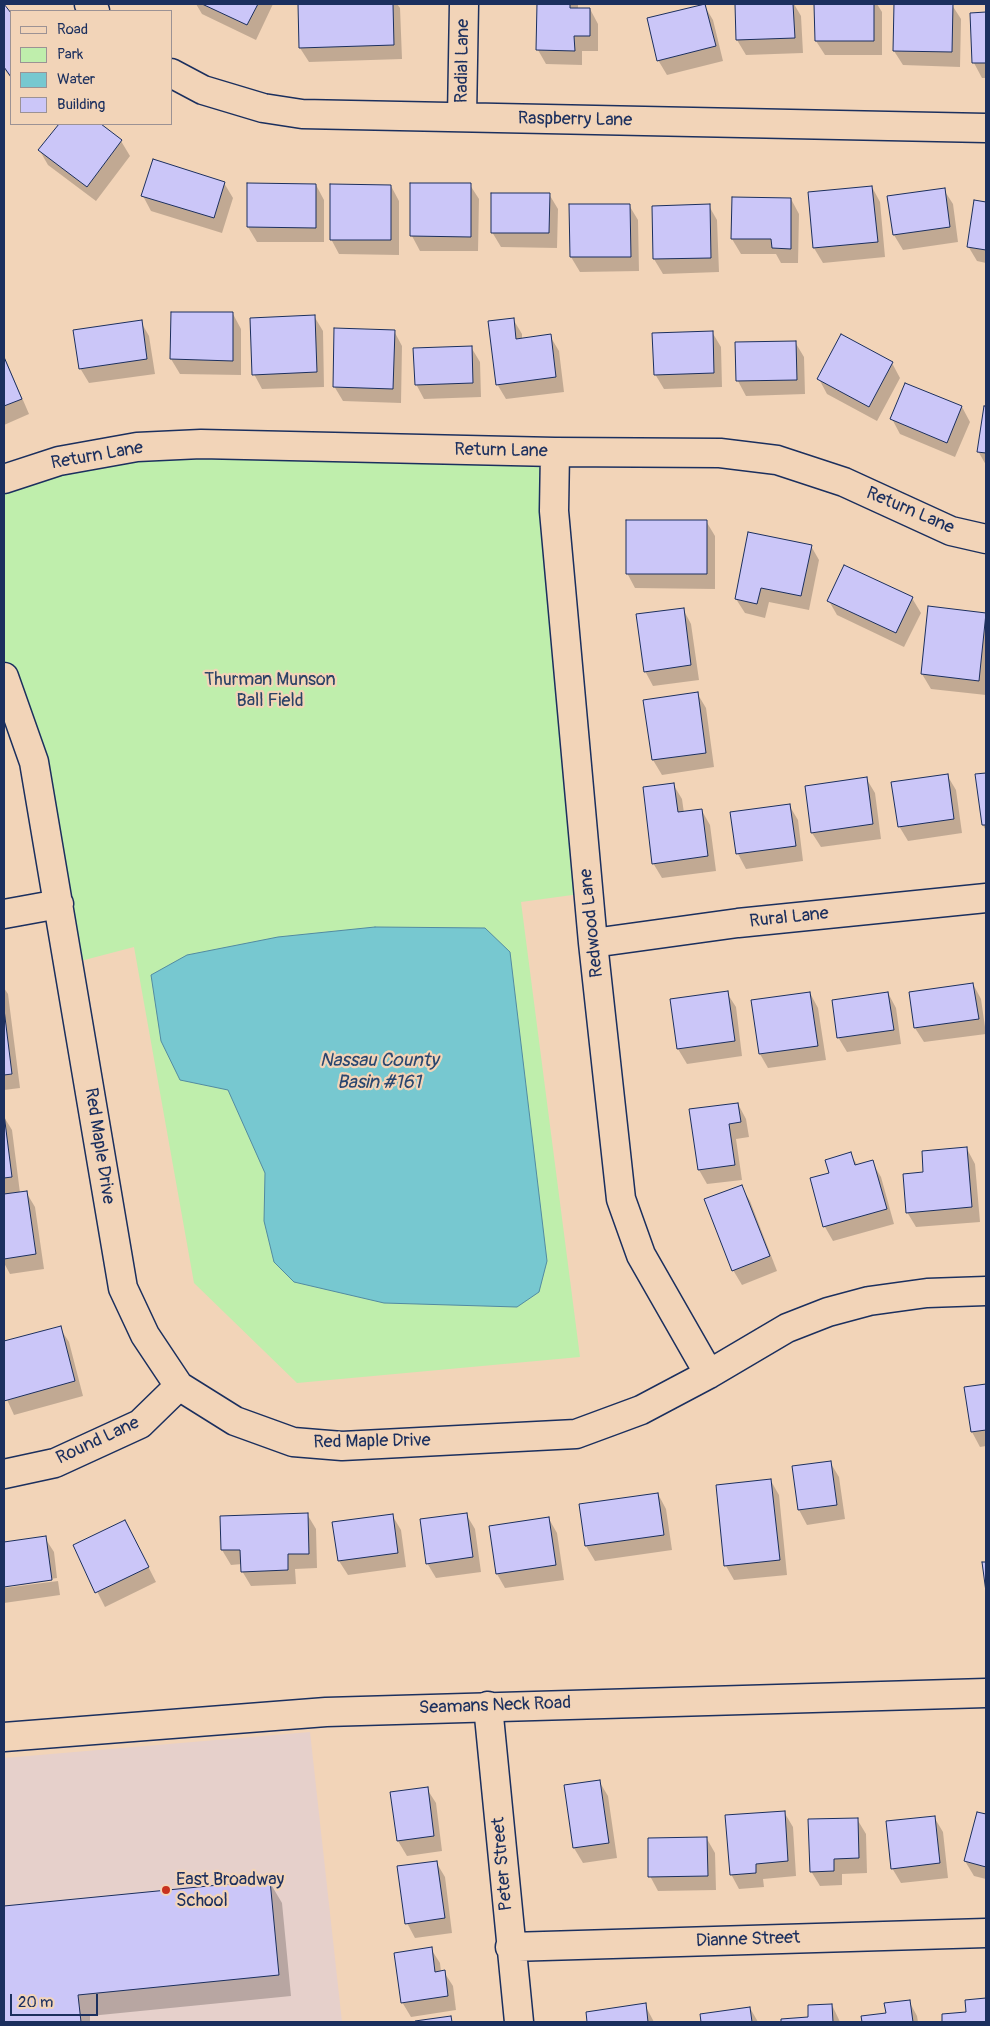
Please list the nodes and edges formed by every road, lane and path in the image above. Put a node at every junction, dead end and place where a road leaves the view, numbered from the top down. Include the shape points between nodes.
1 (464, 4) edge
2 (172, 74) edge
3 (462, 117) junction
4 (986, 128) edge
5 (555, 452) junction
6 (4, 479) edge
7 (986, 539) edge
8 (4, 676) edge
9 (986, 898) edge
10 (59, 904) junction
11 (4, 914) edge
12 (593, 942) junction
13 (986, 1291) edge
14 (709, 1374) junction
15 (179, 1386) junction
16 (4, 1474) edge
17 (986, 1693) edge
18 (488, 1706) junction
19 (4, 1737) edge
20 (986, 1933) edge
21 (510, 1947) junction
22 (519, 2022) edge

1 - 3 street, Radial Lane
2 - 3 street, Raspberry Lane via 204,90 263,108 302,114
3 - 4 street, Raspberry Lane
5 - 6 street, Return Lane via 201,444 137,447 58,461
5 - 7 street, Return Lane via 720,453 777,460 844,482 951,531
5 - 12 street, Redwood Lane via 554,511
8 - 10 street, Red Maple Drive via 34,762
9 - 12 street, Rural Lane via 738,923
10 - 11 street
10 - 15 street, Red Maple Drive via 122,1288 145,1335
12 - 14 street, Redwood Lane via 621,1199 641,1255
13 - 14 street, Red Maple Drive via 917,1294 869,1301 828,1312 787,1328
14 - 15 street, Red Maple Drive via 641,1410 576,1434 342,1446 293,1442 235,1421
15 - 16 street, Round Lane via 140,1424 55,1463
17 - 18 street, Seamans Neck Road
18 - 19 street, Seamans Neck Road via 326,1712
18 - 21 street, Peter Street
20 - 21 street, Dianne Street
21 - 22 street, Peter Street

